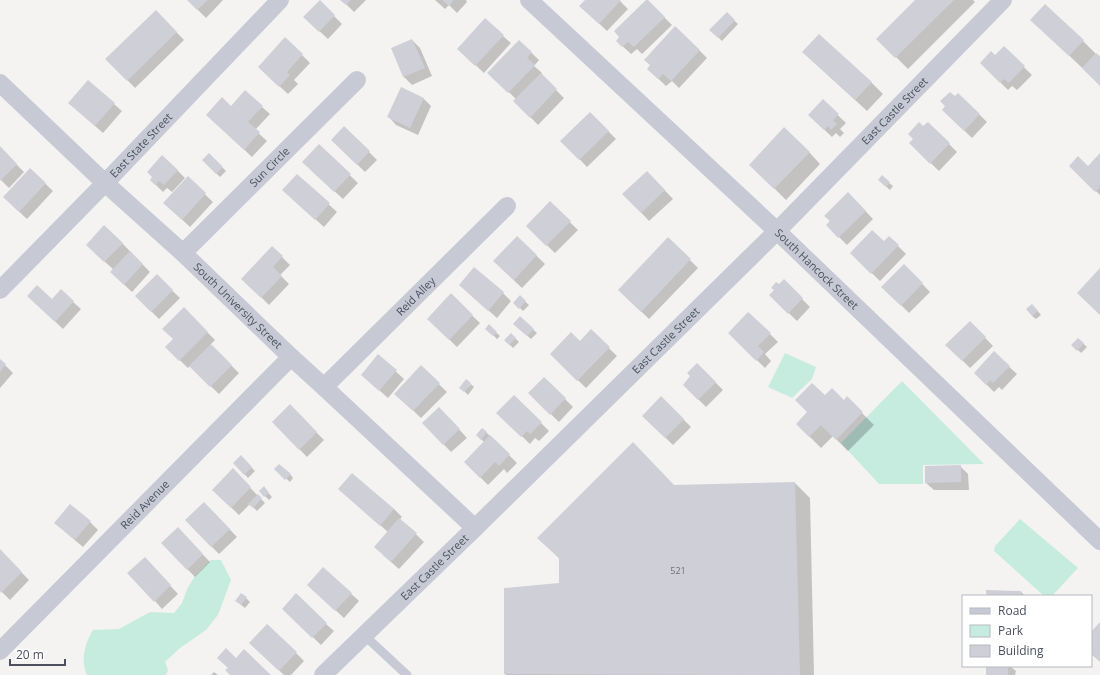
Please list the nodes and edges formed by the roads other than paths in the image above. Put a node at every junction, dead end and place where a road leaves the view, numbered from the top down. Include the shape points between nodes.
1 (280, 0) edge
2 (529, 0) edge
3 (1003, 0) edge
4 (357, 80) dead end
5 (0, 83) edge
6 (105, 183) junction
7 (507, 206) dead end
8 (777, 231) junction
9 (183, 253) junction
10 (0, 290) edge
11 (291, 357) junction
12 (324, 387) junction
13 (475, 528) junction
14 (1100, 541) edge
15 (364, 635) junction
16 (0, 651) edge
17 (323, 675) edge
18 (407, 675) edge

1 - 6 street, East State Street
2 - 8 street, South Hancock Street
3 - 8 street, East Castle Street
4 - 9 street, Sun Circle
5 - 6 street, South University Street
6 - 9 street, South University Street
6 - 10 street, East State Street
7 - 12 street, Reid Alley
8 - 13 street, East Castle Street
8 - 14 street, South Hancock Street
9 - 11 street, South University Street
11 - 12 street, South University Street
11 - 16 street, Reid Avenue
12 - 13 street, South University Street
13 - 15 street, East Castle Street
15 - 17 street, East Castle Street
15 - 18 lane

